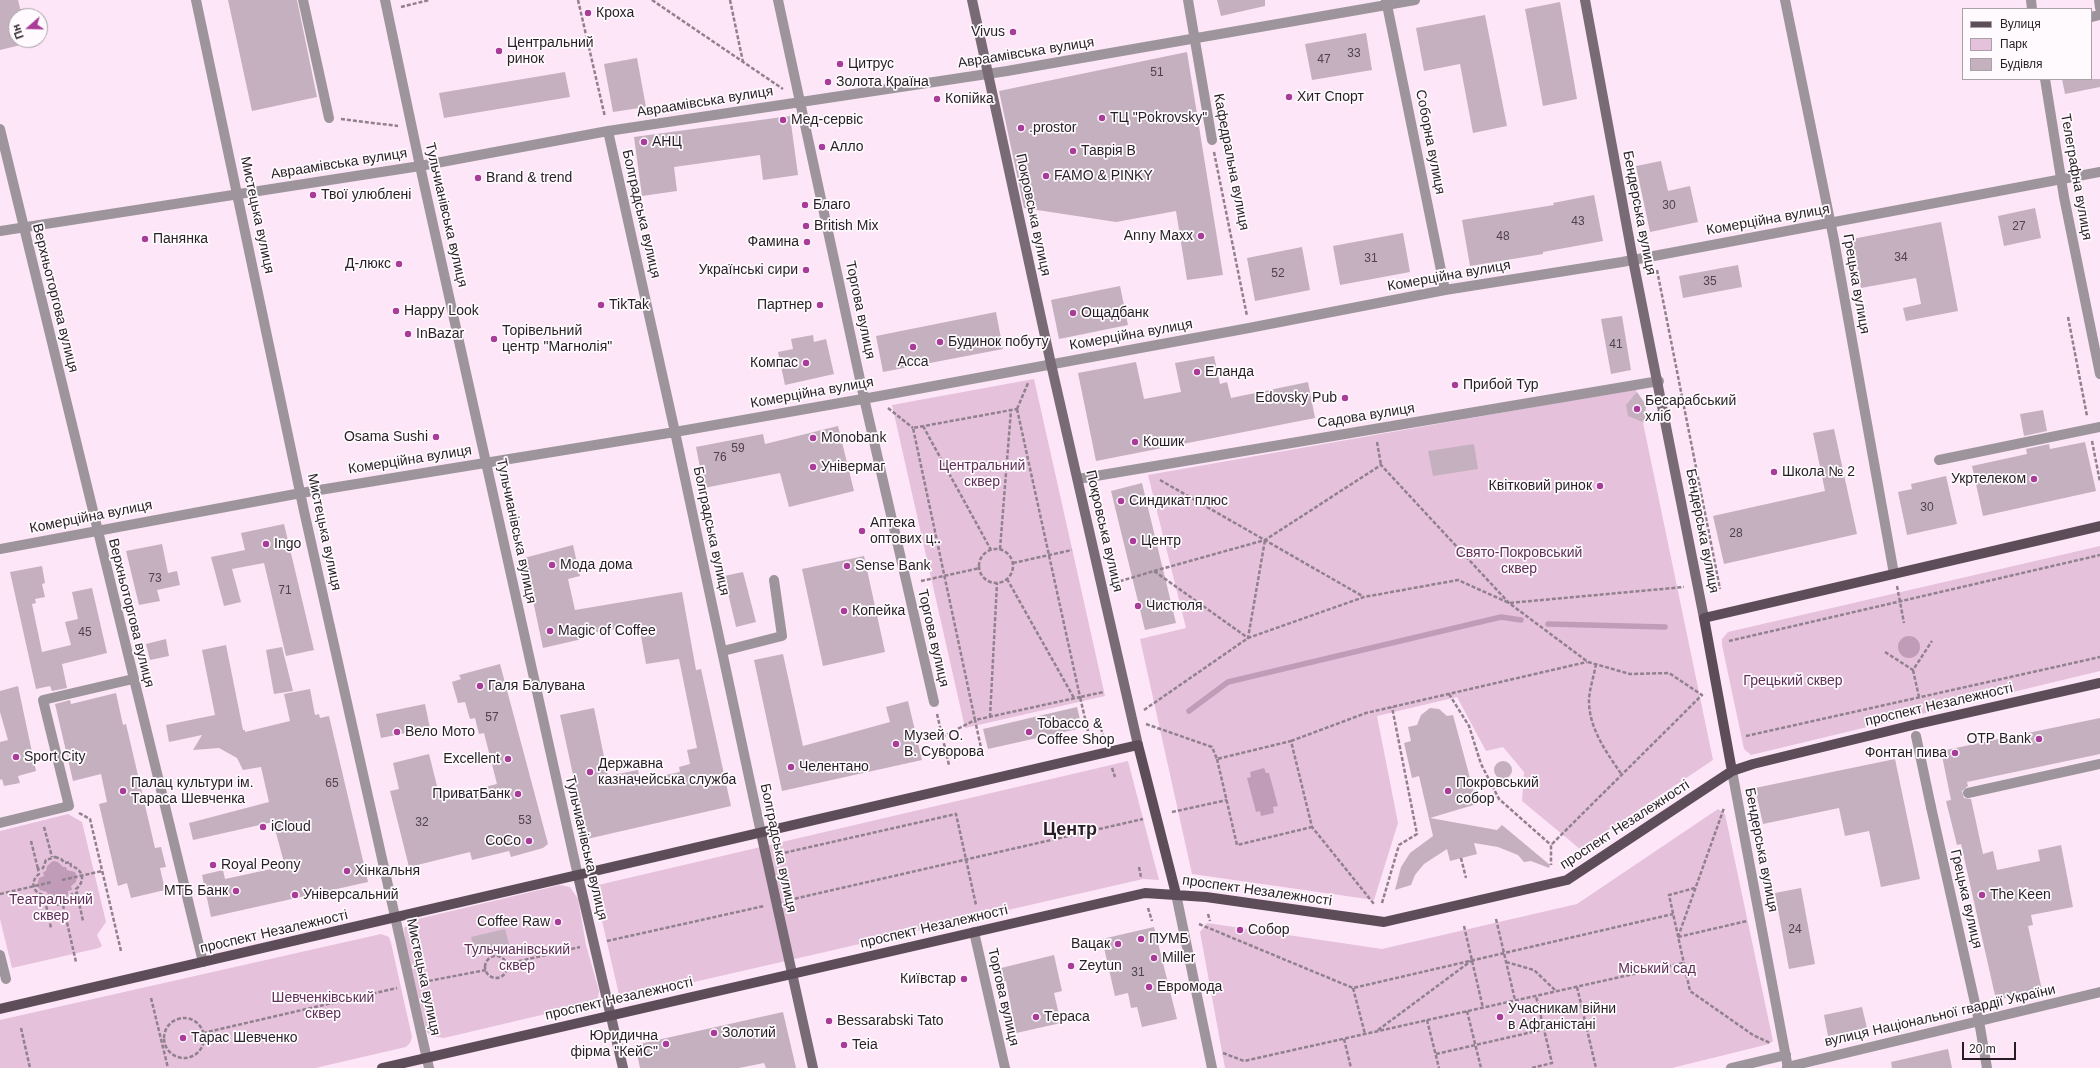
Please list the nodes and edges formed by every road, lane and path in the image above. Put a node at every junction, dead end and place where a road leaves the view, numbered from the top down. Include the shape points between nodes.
1 (196, 0) edge
2 (303, 0) edge
3 (430, 0) edge
4 (578, 0) edge
5 (652, 0) edge
6 (730, 0) edge
7 (778, 0) edge
8 (972, 0) edge
9 (1188, 0) edge
10 (1415, 0) edge
11 (1585, 0) edge
12 (1785, 0) edge
13 (2099, 0) edge
14 (1387, 2) edge
15 (386, 5) edge
16 (2100, 8) edge
17 (1195, 39) junction
18 (743, 62) junction
19 (988, 74) junction
20 (2044, 80) edge
21 (801, 101) junction
22 (329, 118) joint
23 (412, 128) junction
24 (0, 129) edge
25 (608, 132) junction
26 (1212, 140) joint
27 (420, 166) junction
28 (2100, 172) edge
29 (2061, 179) junction
30 (238, 194) junction
31 (1830, 223) junction
32 (24, 228) junction
33 (0, 232) edge
34 (1633, 260) junction
35 (1657, 268) dead end
36 (1445, 290) junction
37 (2068, 317) dead end
38 (1249, 328) junction
39 (1051, 364) junction
40 (1034, 367) junction
41 (2100, 374) edge
42 (1658, 381) junction
43 (869, 397) junction
44 (1017, 409) junction
45 (1011, 410) junction
46 (2089, 424) dead end
47 (923, 426) junction
48 (2100, 426) edge
49 (912, 428) junction
50 (1375, 428) junction
51 (676, 432) junction
52 (2090, 434) dead end
53 (1939, 460) dead end
54 (487, 462) junction
55 (1381, 465) junction
56 (1139, 467) junction
57 (1696, 468) junction
58 (1691, 469) dead end
59 (1078, 479) junction
60 (2100, 482) edge
61 (300, 493) junction
62 (2100, 526) edge
63 (97, 530) junction
64 (1265, 540) junction
65 (0, 549) edge
66 (1000, 549) junction
67 (991, 550) junction
68 (1072, 550) dead end
69 (1049, 555) junction
70 (2100, 555) edge
71 (1013, 563) junction
72 (980, 568) junction
73 (1154, 571) junction
74 (1894, 574) junction
75 (943, 576) junction
76 (1007, 579) junction
77 (774, 580) dead end
78 (997, 583) junction
79 (906, 584) junction
80 (1687, 586) dead end
81 (1102, 587) junction
82 (1720, 589) dead end
83 (1364, 598) junction
84 (1900, 602) junction
85 (1509, 603) junction
86 (1704, 618) junction
87 (1904, 623) dead end
88 (1248, 638) junction
89 (1932, 640) dead end
90 (1729, 641) dead end
91 (723, 651) junction
92 (1885, 652) dead end
93 (2100, 657) edge
94 (1588, 662) junction
95 (1596, 664) junction
96 (1913, 670) junction
97 (133, 679) junction
98 (2100, 683) edge
99 (1104, 692) dead end
100 (1449, 694) junction
101 (1080, 697) junction
102 (1074, 698) junction
103 (1919, 698) junction
104 (934, 702) joint
105 (1392, 707) junction
106 (990, 717) junction
107 (1132, 718) junction
108 (975, 720) junction
109 (1101, 728) dead end
110 (1088, 731) dead end
111 (1103, 736) dead end
112 (1746, 736) dead end
113 (1916, 736) dead end
114 (942, 737) junction
115 (1291, 741) junction
116 (1138, 745) junction
117 (983, 757) dead end
118 (1217, 759) junction
119 (2100, 764) edge
120 (949, 765) dead end
121 (1112, 768) dead end
122 (1732, 771) junction
123 (1622, 775) junction
124 (1115, 777) dead end
125 (1968, 793) dead end
126 (1227, 800) junction
127 (69, 806) junction
128 (1724, 806) dead end
129 (1172, 812) dead end
130 (41, 813) junction
131 (1145, 819) dead end
132 (0, 823) edge
133 (1312, 827) junction
134 (761, 833) junction
135 (32, 841) dead end
136 (1552, 845) junction
137 (777, 854) dead end
138 (52, 857) junction
139 (1461, 858) dead end
140 (966, 860) junction
141 (1551, 865) dead end
142 (1139, 867) dead end
143 (38, 870) junction
144 (102, 871) junction
145 (82, 875) junction
146 (578, 876) junction
147 (1141, 877) dead end
148 (1466, 878) dead end
149 (62, 880) dead end
150 (52, 882) dead end
151 (33, 887) junction
152 (1695, 888) junction
153 (77, 893) junction
154 (0, 894) edge
155 (1176, 894) junction
156 (45, 900) junction
157 (785, 901) dead end
158 (1382, 903) dead end
159 (1374, 904) dead end
160 (63, 905) junction
161 (769, 905) dead end
162 (976, 905) dead end
163 (1148, 908) dead end
164 (1208, 914) dead end
165 (1673, 914) junction
166 (395, 918) junction
167 (1496, 919) dead end
168 (1210, 920) dead end
169 (1754, 920) dead end
170 (83, 921) dead end
171 (1152, 921) dead end
172 (1199, 924) dead end
173 (1464, 926) dead end
174 (51, 928) dead end
175 (974, 932) junction
176 (1678, 937) junction
177 (604, 941) dead end
178 (583, 946) dead end
179 (121, 951) dead end
180 (1504, 953) junction
181 (0, 955) edge
182 (1472, 960) junction
183 (76, 962) dead end
184 (203, 962) junction
185 (1506, 962) junction
186 (1683, 963) junction
187 (507, 964) junction
188 (486, 970) junction
189 (792, 974) junction
190 (6, 978) dead end
191 (420, 983) dead end
192 (401, 987) dead end
193 (1577, 987) junction
194 (1353, 988) junction
195 (1556, 991) junction
196 (2100, 992) edge
197 (1536, 996) junction
198 (151, 998) dead end
199 (1515, 1000) junction
200 (1482, 1008) junction
201 (0, 1009) edge
202 (1467, 1011) junction
203 (610, 1015) junction
204 (1427, 1020) junction
205 (1585, 1020) junction
206 (1979, 1021) junction
207 (21, 1028) dead end
208 (1544, 1029) junction
209 (1376, 1031) junction
210 (204, 1033) junction
211 (1365, 1034) junction
212 (1344, 1039) junction
213 (1475, 1045) junction
214 (1774, 1045) dead end
215 (1218, 1052) dead end
216 (1436, 1054) junction
217 (1786, 1055) junction
218 (426, 1058) junction
219 (1787, 1067) edge
220 (30, 1068) edge
221 (168, 1068) edge
222 (382, 1068) edge
223 (429, 1068) edge
224 (623, 1068) edge
225 (813, 1068) edge
226 (1005, 1068) edge
227 (1212, 1068) edge
228 (1351, 1068) edge
229 (1439, 1068) edge
230 (1481, 1068) edge
231 (1532, 1068) edge
232 (1596, 1068) edge
233 (1731, 1068) edge
234 (1988, 1068) edge

1 - 30 street, Мистецька вулиця
2 - 22 street
3 - 15 path
4 - 25 path
5 - 18 path
6 - 18 path
7 - 21 street, Торгова вулиця
8 - 19 main road, Покровська вулиця
9 - 17 street, Кафедральна вулиця
10 - 14 street, Авраамівська вулиця
11 - 34 main road, Бендерська вулиця
12 - 31 street, Грецька вулиця
13 - 16 street
14 - 17 street, Авраамівська вулиця
14 - 36 street, Соборна вулиця
15 - 23 street, Тульчианівська вулиця
17 - 19 street, Авраамівська вулиця
17 - 26 street, Кафедральна вулиця
18 - 21 path
19 - 21 street, Авраамівська вулиця
19 - 39 main road, Покровська вулиця
20 - 29 street, Телеграфна вулиця
21 - 25 street, Авраамівська вулиця
21 - 43 street, Торгова вулиця
22 - 23 path
23 - 27 street, Тульчианівська вулиця
24 - 32 street, Верхньоторгова вулиця
25 - 27 street, Авраамівська вулиця
25 - 51 street, Болградська вулиця
26 - 38 path, Кафедральна вулиця
27 - 30 street, Авраамівська вулиця
27 - 54 street, Тульчианівська вулиця
28 - 29 street, Комерційна вулиця
29 - 31 street, Комерційна вулиця
29 - 41 street, Телеграфна вулиця
30 - 32 street, Авраамівська вулиця
30 - 61 street, Мистецька вулиця
31 - 34 street, Комерційна вулиця
31 - 74 street, Грецька вулиця
32 - 33 street, Авраамівська вулиця
32 - 63 street, Верхньоторгова вулиця
34 - 36 street, Комерційна вулиця
34 - 42 main road, Бендерська вулиця
35 - 57 path
36 - 38 street, Комерційна вулиця
37 - 46 path
38 - 39 street, Комерційна вулиця
39 - 40 street, Комерційна вулиця
39 - 59 main road, Покровська вулиця
40 - 43 street, Комерційна вулиця
40 - 44 path
42 - 50 street, Садова вулиця
42 - 86 main road, Бендерська вулиця
43 - 49 path
43 - 51 street, Комерційна вулиця
43 - 79 street, Торгова вулиця
44 - 45 path
44 - 69 path
45 - 47 path
45 - 66 path
47 - 49 path
47 - 67 path
48 - 53 street
49 - 75 path
50 - 55 path
50 - 56 street, Садова вулиця
51 - 54 street, Комерційна вулиця
51 - 91 street, Болградська вулиця
52 - 60 path
54 - 61 street, Комерційна вулиця
54 - 146 street, Тульчианівська вулиця
55 - 64 path
55 - 85 path
56 - 59 street, Садова вулиця
56 - 64 path
57 - 58 path
57 - 82 path
59 - 81 main road, Покровська вулиця
61 - 63 street, Комерційна вулиця
61 - 166 street, Мистецька вулиця
62 - 74 main road
63 - 65 street, Комерційна вулиця
63 - 97 street, Верхньоторгова вулиця
64 - 73 path
64 - 83 path
64 - 88 path
66 - 67 path
66 - 71 path
67 - 72 path via 982,556
68 - 69 path
69 - 71 path
69 - 101 path
70 - 84 path
71 - 76 path via 1013,569
72 - 75 path
72 - 78 path via 988,581
73 - 81 path
73 - 88 path
74 - 84 path
74 - 86 main road
75 - 79 path
75 - 108 path
76 - 78 path
76 - 102 path
77 - 91 street via 782,636
78 - 106 path
79 - 104 street, Торгова вулиця
80 - 85 path
81 - 107 main road, Покровська вулиця
83 - 85 path via 1458,580
83 - 88 path
84 - 87 path
84 - 90 path
85 - 94 path
86 - 122 main road, Бендерська вулиця
88 - 107 path
89 - 96 path
91 - 134 street, Болградська вулиця
92 - 96 path
93 - 103 path
94 - 95 path
94 - 100 path
95 - 123 path via 1589,700 1592,722 1606,751
95 - 123 path via 1630,674 1669,673 1702,695
96 - 103 path
97 - 127 street via 44,700
97 - 184 street, Верхньоторгова вулиця
98 - 122 main road, проспект Незалежності via 1906,727
99 - 101 path
100 - 105 path
100 - 136 path via 1469,726 1481,764 1499,799
101 - 102 path
101 - 110 path
102 - 106 path
103 - 112 path
104 - 114 path, Торгова вулиця
105 - 115 path via 1366,713
105 - 158 path via 1417,834 1399,845
106 - 108 path
107 - 116 main road, Покровська вулиця
107 - 118 path via 1212,747
108 - 114 path
108 - 117 path
109 - 111 path
113 - 206 street, Грецька вулиця
114 - 120 path, Торгова вулиця
115 - 118 path
115 - 133 path
116 - 134 main road, проспект Незалежності
116 - 155 main road, Покровська вулиця
118 - 126 path
119 - 125 street
121 - 124 path
122 - 155 main road, проспект Незалежності via 1567,880 1384,922
122 - 217 street, Бендерська вулиця
123 - 136 path
126 - 129 path
126 - 133 path via 1237,844
127 - 130 street
127 - 144 path via 90,819
128 - 152 path
130 - 132 street
130 - 138 path
131 - 140 path
133 - 159 path
134 - 146 main road, проспект Незалежності
134 - 189 main road, Болградська вулиця
135 - 143 path
136 - 141 path
137 - 140 path via 956,814
138 - 143 path
138 - 145 path via 65,864 70,862
139 - 148 path
140 - 157 path
140 - 162 path
142 - 147 path
143 - 151 path via 39,874 33,880
144 - 145 path
144 - 179 path
145 - 149 path
145 - 153 path via 82,882 76,889
146 - 166 main road, проспект Незалежності
146 - 203 main road, Тульчианівська вулиця
150 - 151 path
151 - 154 path
151 - 156 path
152 - 165 path via 1668,895
152 - 176 path
153 - 160 path via 72,894 70,900
153 - 170 path
155 - 175 main road, проспект Незалежності via 1145,893
155 - 227 street, Покровська вулиця
156 - 160 path via 50,899
156 - 174 path
160 - 183 path
161 - 177 path
163 - 171 path
164 - 168 path
165 - 176 path
165 - 180 path
166 - 184 main road, проспект Незалежності
166 - 218 street, Мистецька вулиця
167 - 180 path
169 - 176 path
172 - 194 path
173 - 182 path
175 - 189 main road, проспект Незалежності
175 - 226 street, Торгова вулиця
176 - 186 path
178 - 187 path
180 - 182 path
180 - 185 path
181 - 190 street
182 - 194 path
182 - 200 path
182 - 209 path
184 - 201 main road, проспект Незалежності
185 - 195 path via 1534,970
185 - 199 path
186 - 193 path
186 - 214 path via 1690,991 1753,1035
187 - 188 path via 506,972 497,978 490,976
187 - 188 path via 503,958 493,956 487,960
188 - 191 path
189 - 203 main road, проспект Незалежності
189 - 225 main road, Болградська вулиця
192 - 210 path
193 - 195 path
193 - 205 path
194 - 211 path
195 - 197 path
196 - 206 street, вулиця Національної гвардії України
197 - 199 path
197 - 208 path
198 - 221 path
199 - 200 path
200 - 202 path
202 - 204 path
202 - 213 path
203 - 218 main road, проспект Незалежності
203 - 224 main road, Тульчианівська вулиця
204 - 209 path
204 - 216 path
205 - 208 path
205 - 232 path
206 - 219 street, вулиця Національної гвардії України
206 - 234 street, Грецька вулиця
207 - 220 path
208 - 213 path
208 - 231 path via 1552,1063
209 - 211 path
210 - 210 path via 194,1020 179,1018 167,1027 164,1042 173,1055 188,1057 201,1048
211 - 212 path
212 - 215 path via 1244,1061
212 - 228 path
213 - 216 path
213 - 230 path
216 - 229 path
217 - 219 street, Бендерська вулиця
217 - 233 street
218 - 222 main road, проспект Незалежності
218 - 223 street, Мистецька вулиця

